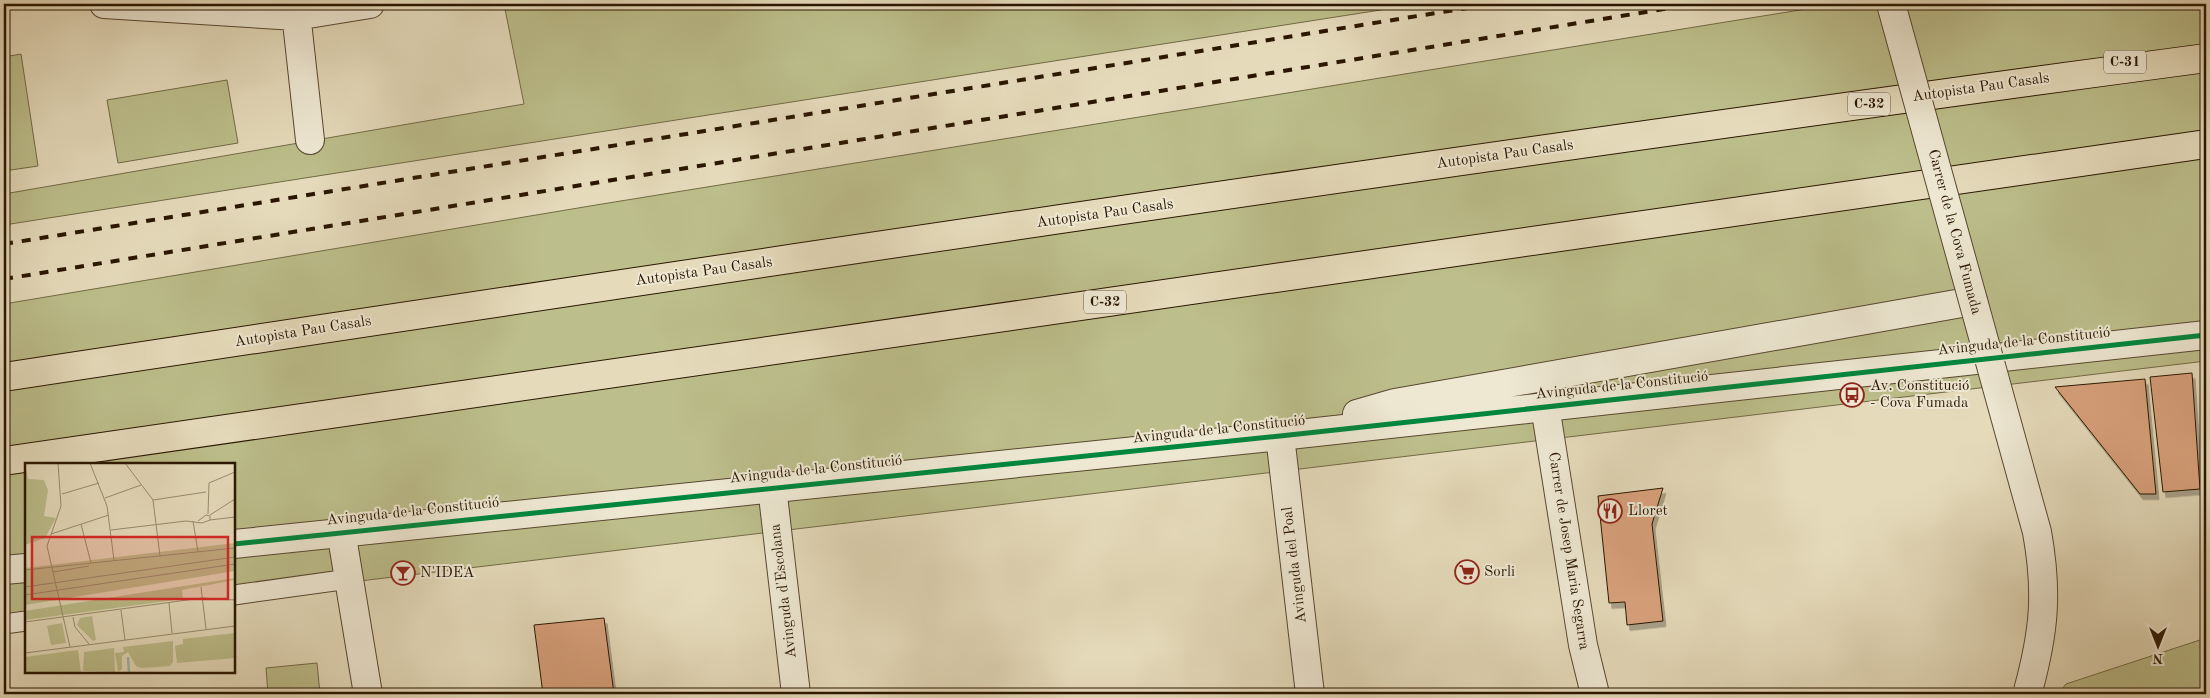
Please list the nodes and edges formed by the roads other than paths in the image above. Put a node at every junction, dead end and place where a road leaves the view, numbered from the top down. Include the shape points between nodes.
1 (104, 4) edge
2 (370, 4) edge
3 (1891, 4) edge
4 (296, 10) edge
5 (2206, 45) edge
6 (2206, 58) edge
7 (2045, 79) junction
8 (310, 140) dead end
9 (2206, 144) edge
10 (1972, 301) junction
11 (2206, 335) edge
12 (4, 377) edge
13 (1545, 406) junction
14 (1314, 432) junction
15 (1280, 436) junction
16 (4, 461) edge
17 (772, 487) junction
18 (341, 532) junction
19 (235, 544) edge
20 (25, 568) edge
21 (4, 570) edge
22 (349, 579) junction
23 (235, 595) edge
24 (25, 621) edge
25 (4, 624) edge
26 (2027, 693) edge
27 (368, 694) edge
28 (796, 694) edge
29 (1310, 694) edge
30 (1595, 694) edge

1 - 4 street
2 - 4 street
3 - 10 street, Carrer de la Cova Fumada, bridge
4 - 8 street
5 - 7 highway, C-31
6 - 7 highway, Autopista Pau Casals / C-32
7 - 12 highway, Autopista Pau Casals / C-32 via 631,282
9 - 16 highway, C-32
10 - 14 street via 1396,403
10 - 26 street, Carrer de la Cova Fumada, bridge via 2037,532 2042,561 2045,594 2042,628
11 - 13 street, Avinguda de la Constitució
13 - 14 street, Avinguda de la Constitució
13 - 30 street, Carrer de Josep Maria Segarra via 1582,646
14 - 15 street, Avinguda de la Constitució
15 - 17 street, Avinguda de la Constitució
15 - 29 street, Avinguda del Poal
17 - 18 street, Avinguda de la Constitució
17 - 28 street, Avinguda d'Escolana
18 - 19 street, Avinguda de la Constitució
18 - 22 street
20 - 21 street
22 - 23 lane
22 - 27 street
24 - 25 lane

